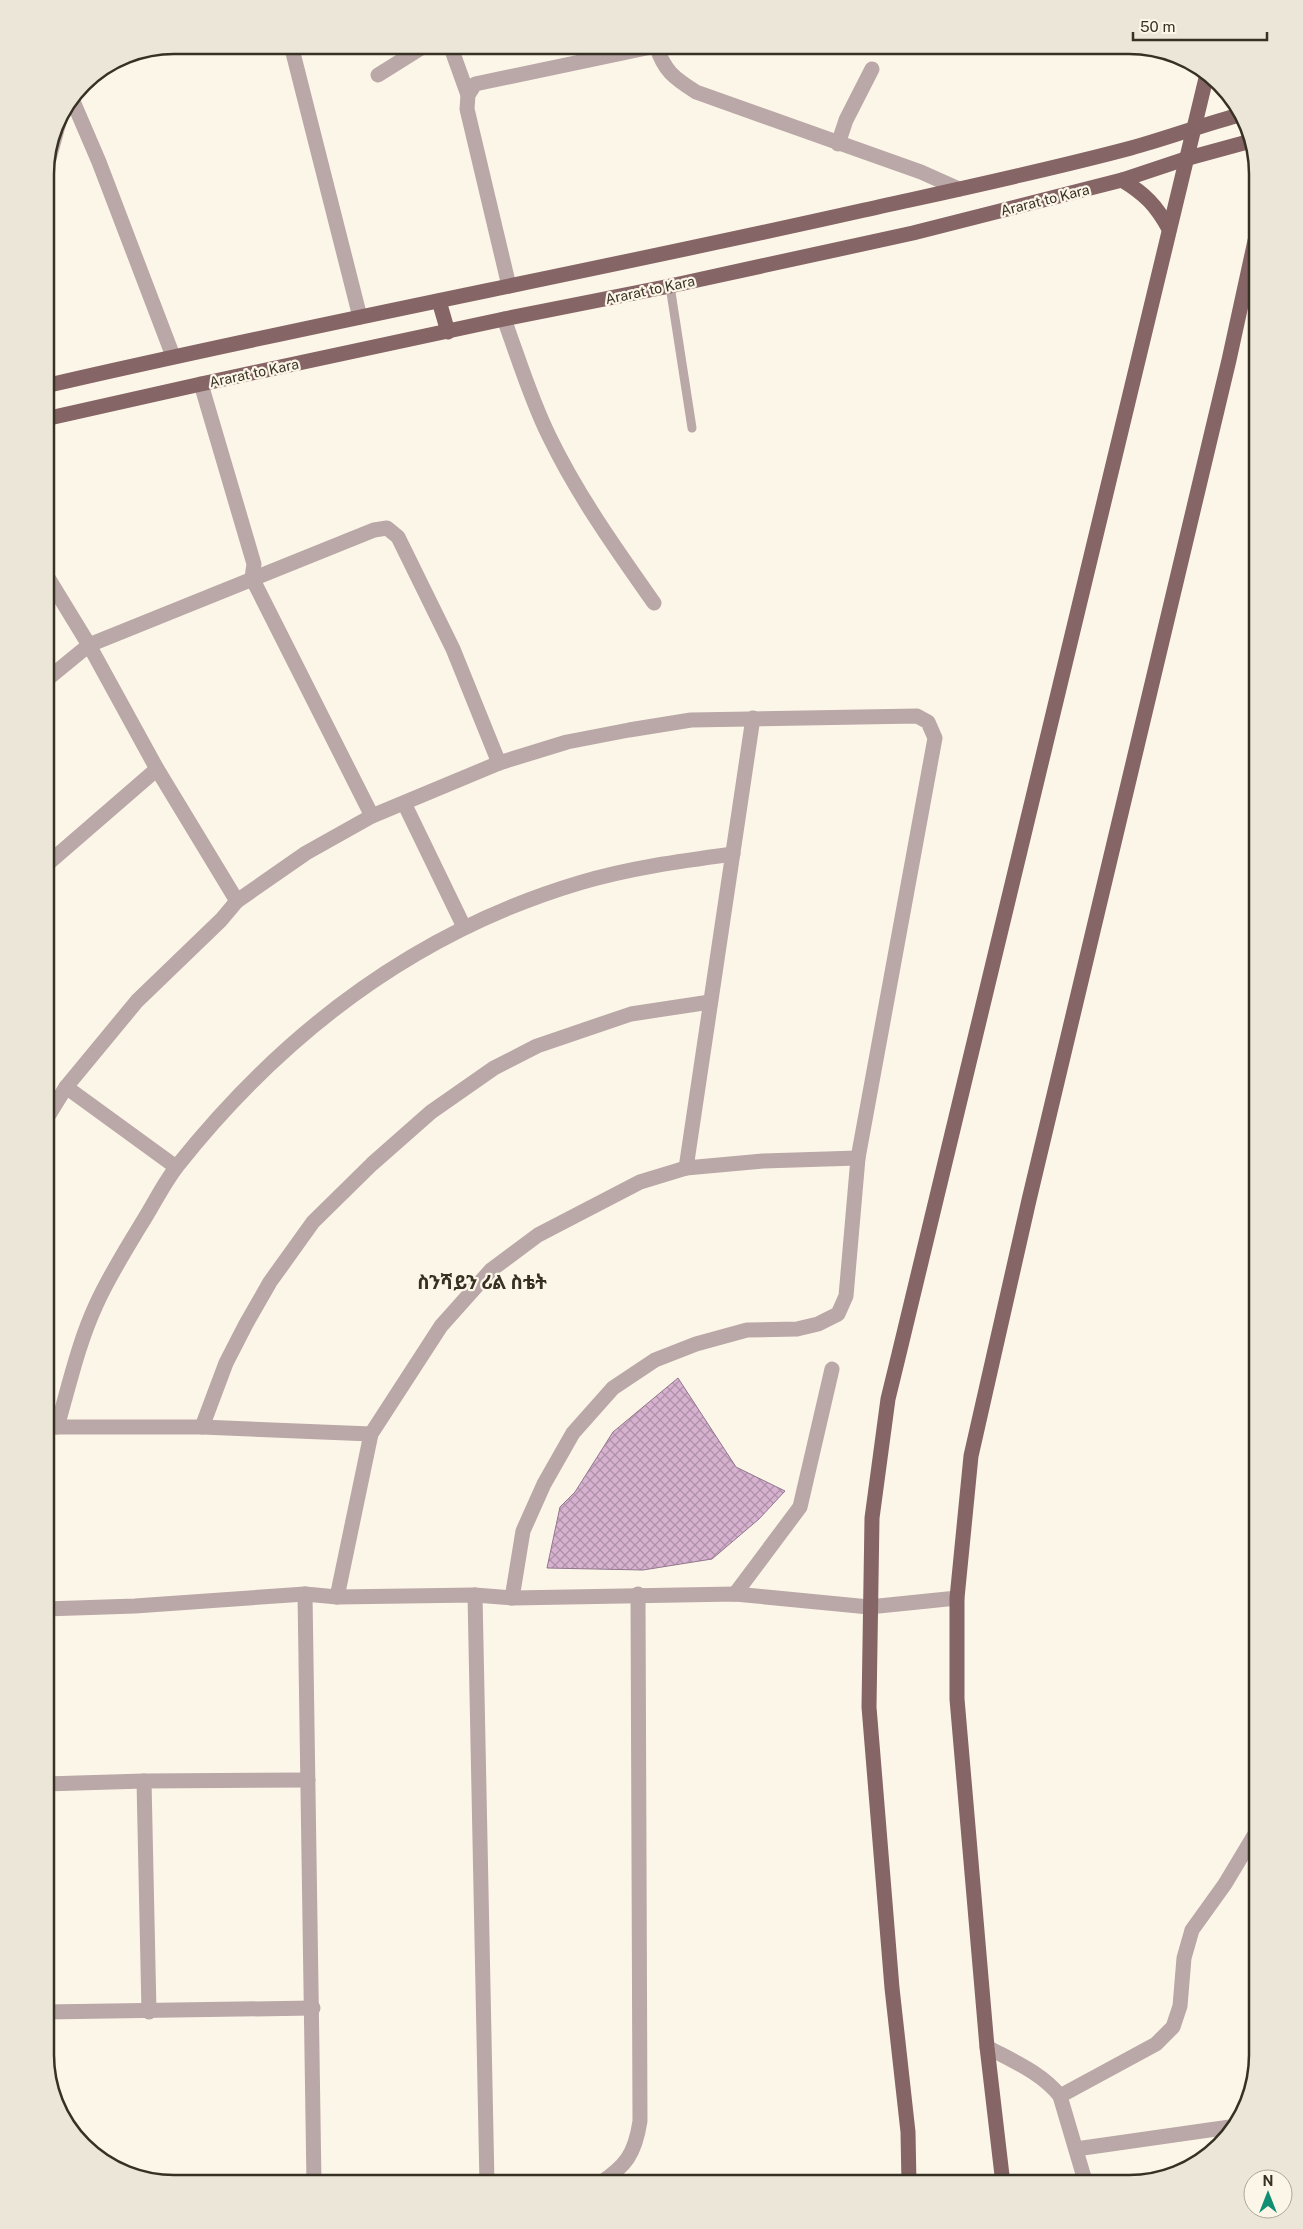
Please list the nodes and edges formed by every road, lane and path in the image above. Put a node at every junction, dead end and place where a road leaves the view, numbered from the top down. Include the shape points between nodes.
1 (293, 54) edge
2 (412, 54) edge
3 (453, 54) edge
4 (618, 54) edge
5 (659, 54) edge
6 (872, 68) dead end
7 (378, 75) dead end
8 (1205, 80) edge
9 (468, 95) junction
10 (75, 106) edge
11 (1235, 116) edge
12 (1193, 128) junction
13 (1245, 142) edge
14 (838, 144) junction
15 (1185, 159) junction
16 (1122, 180) junction
17 (958, 189) junction
18 (1169, 230) junction
19 (1249, 268) edge
20 (509, 286) junction
21 (670, 286) junction
22 (439, 301) junction
23 (360, 317) junction
24 (504, 319) junction
25 (448, 332) junction
26 (173, 356) junction
27 (54, 384) edge
28 (201, 384) junction
29 (54, 418) edge
30 (692, 428) dead end
31 (252, 578) junction
32 (54, 588) edge
33 (654, 603) dead end
34 (89, 645) junction
35 (54, 674) edge
36 (753, 718) junction
37 (499, 763) junction
38 (157, 769) junction
39 (404, 803) junction
40 (372, 816) junction
41 (733, 854) junction
42 (54, 858) edge
43 (237, 901) junction
44 (464, 927) junction
45 (710, 1002) junction
46 (66, 1087) junction
47 (54, 1106) edge
48 (858, 1158) junction
49 (176, 1167) junction
50 (686, 1168) junction
51 (832, 1369) dead end
52 (54, 1419) edge
53 (54, 1427) edge
54 (202, 1427) junction
55 (371, 1434) junction
56 (305, 1594) junction
57 (638, 1594) junction
58 (735, 1594) junction
59 (475, 1595) junction
60 (337, 1597) junction
61 (512, 1598) junction
62 (957, 1598) junction
63 (869, 1607) junction
64 (54, 1609) edge
65 (308, 1780) junction
66 (144, 1781) junction
67 (54, 1784) edge
68 (1249, 1844) edge
69 (313, 2008) junction
70 (54, 2012) edge
71 (149, 2012) junction
72 (987, 2047) junction
73 (1060, 2096) junction
74 (1225, 2128) edge
75 (1076, 2149) junction
76 (314, 2175) edge
77 (487, 2175) edge
78 (610, 2175) edge
79 (909, 2175) edge
80 (1003, 2175) edge
81 (1083, 2175) edge

1 - 23 street
2 - 7 street
3 - 9 street
4 - 9 street via 475,84
5 - 14 street via 672,76 696,92
6 - 14 street
8 - 12 main road
9 - 20 street via 467,109
10 - 26 street
11 - 12 main road
12 - 15 main road
12 - 17 main road via 1131,148
13 - 15 main road, Ararat to Kara
14 - 17 street via 921,172
15 - 16 main road, Ararat to Kara
15 - 18 main road
16 - 18 main road via 1142,192 1156,207
16 - 21 main road, Ararat to Kara via 912,233
17 - 20 main road
18 - 63 main road via 888,1399 872,1518
19 - 62 main road via 986,1382 971,1456
20 - 22 main road
21 - 24 main road, Ararat to Kara
21 - 30 lane
22 - 23 main road
22 - 25 main road
23 - 26 main road
24 - 25 main road, Ararat to Kara
24 - 33 street via 548,434 574,485
25 - 28 main road, Ararat to Kara
26 - 27 main road
28 - 29 main road, Ararat to Kara
28 - 31 street via 254,564
31 - 34 street
31 - 37 street via 374,530 387,528 398,537 453,649
31 - 40 street
32 - 34 street
34 - 35 street
34 - 38 street
36 - 37 street via 691,720 629,730 567,742
36 - 41 street
36 - 48 street via 917,716 928,722 935,738
37 - 39 street
38 - 42 street
38 - 43 street
39 - 40 street
39 - 44 street
40 - 43 street via 306,854
41 - 44 street via 656,864 580,882
41 - 45 street
43 - 46 street via 137,1001
44 - 49 street via 393,967 314,1025 253,1079
45 - 50 street
45 - 54 street via 631,1014 537,1046 494,1068 431,1112 313,1222 270,1282 246,1324 226,1363
46 - 47 street
46 - 49 street
48 - 50 street via 763,1161
48 - 61 street via 846,1296 838,1314 818,1324 797,1329 747,1330 696,1344 655,1360 613,1388 573,1433 544,1484 523,1531
49 - 52 street via 96,1304
50 - 55 street via 640,1182 600,1201 538,1235 490,1270 441,1326
51 - 58 street via 800,1507
53 - 54 street
54 - 55 street
55 - 60 street
56 - 60 street
56 - 64 street
56 - 65 street
57 - 58 street
57 - 61 street
57 - 78 street via 640,2121 637,2144 627,2162
58 - 63 street
59 - 60 street
59 - 61 street
59 - 77 street
62 - 63 street
62 - 72 main road via 957,1699
63 - 79 main road via 869,1708 892,1988 908,2132
65 - 66 street
65 - 69 street
66 - 67 street
66 - 71 street
68 - 73 street via 1192,1930 1184,1958 1180,2006 1173,2027 1156,2044
69 - 71 street
69 - 76 street
70 - 71 street
72 - 73 street via 1037,2075
72 - 80 main road
73 - 75 street
74 - 75 street
75 - 81 street

